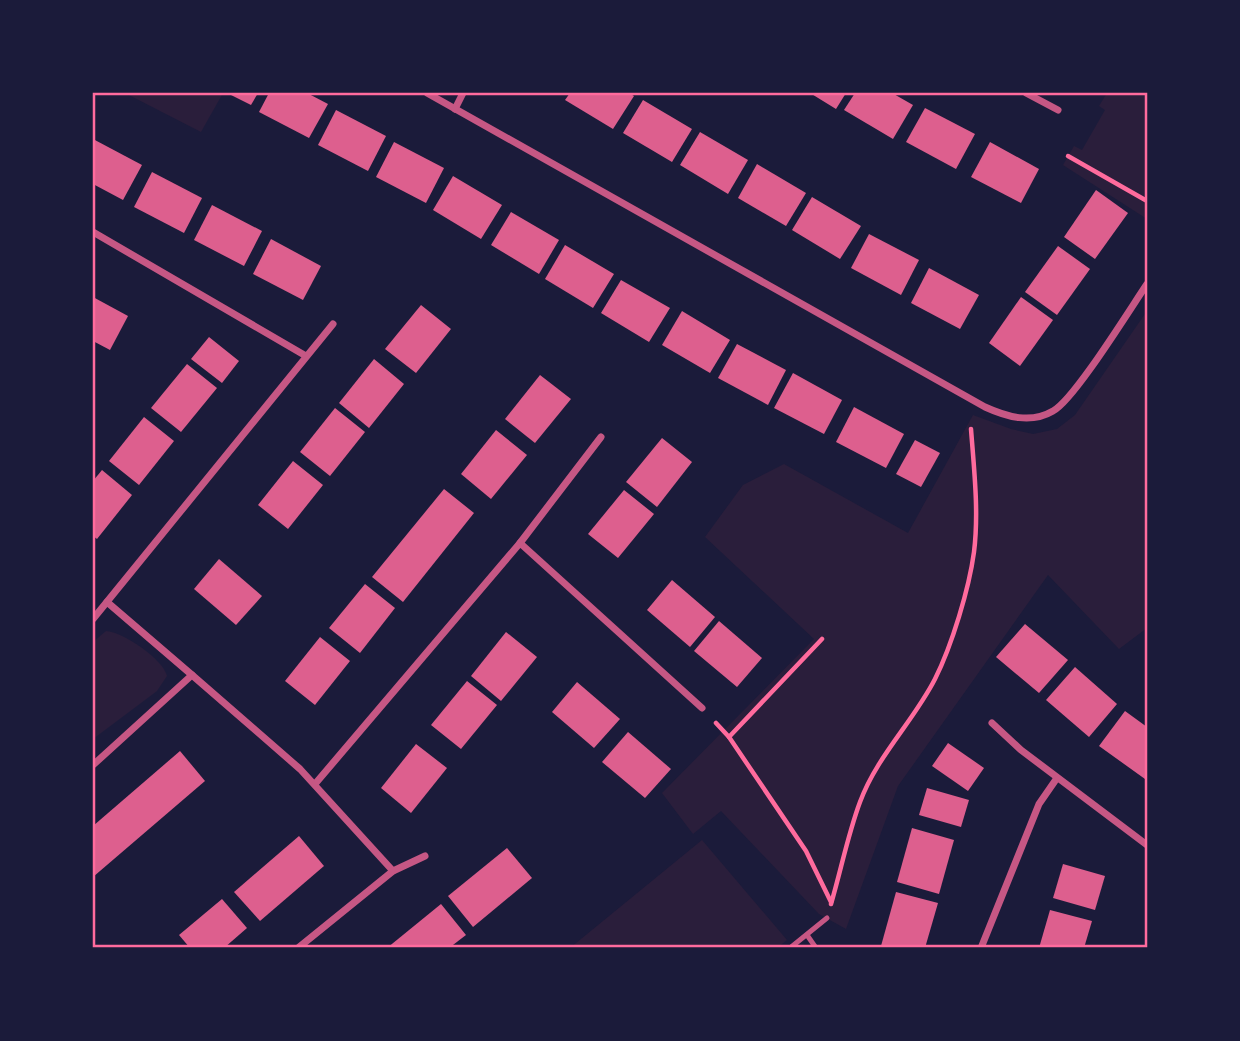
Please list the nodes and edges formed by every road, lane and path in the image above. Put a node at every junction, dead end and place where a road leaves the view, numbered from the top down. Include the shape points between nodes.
1 (427, 93) edge
2 (463, 93) edge
3 (1026, 93) edge
4 (456, 109) junction
5 (1058, 110) dead end
6 (1068, 156) dead end
7 (1147, 201) edge
8 (93, 232) edge
9 (1147, 284) edge
10 (332, 324) dead end
11 (306, 356) junction
12 (971, 429) dead end
13 (601, 436) dead end
14 (520, 543) junction
15 (107, 602) junction
16 (93, 619) edge
17 (822, 639) dead end
18 (192, 675) junction
19 (702, 708) dead end
20 (716, 723) dead end
21 (992, 723) dead end
22 (729, 737) junction
23 (93, 765) edge
24 (1058, 778) junction
25 (315, 784) junction
26 (1147, 845) edge
27 (425, 856) dead end
28 (393, 872) junction
29 (832, 902) junction
30 (827, 918) joint
31 (807, 935) junction
32 (298, 948) edge
33 (790, 948) edge
34 (816, 948) edge
35 (981, 948) edge

1 - 4 street
2 - 4 street
3 - 5 street
4 - 9 street via 975,401 1014,417 1041,416 1063,404
6 - 7 path
8 - 11 street
10 - 11 street
11 - 15 street
12 - 29 path via 974,552 956,621 936,677 880,762 860,802
13 - 14 street
14 - 19 street
14 - 25 street
15 - 16 street
15 - 18 street
17 - 22 path
18 - 23 street
18 - 25 street
20 - 22 path
21 - 24 street
22 - 29 path via 806,851
24 - 26 street
24 - 35 street via 1039,804
25 - 28 street
27 - 28 street
28 - 32 street
29 - 30 path
30 - 31 lane
31 - 33 lane
31 - 34 lane

